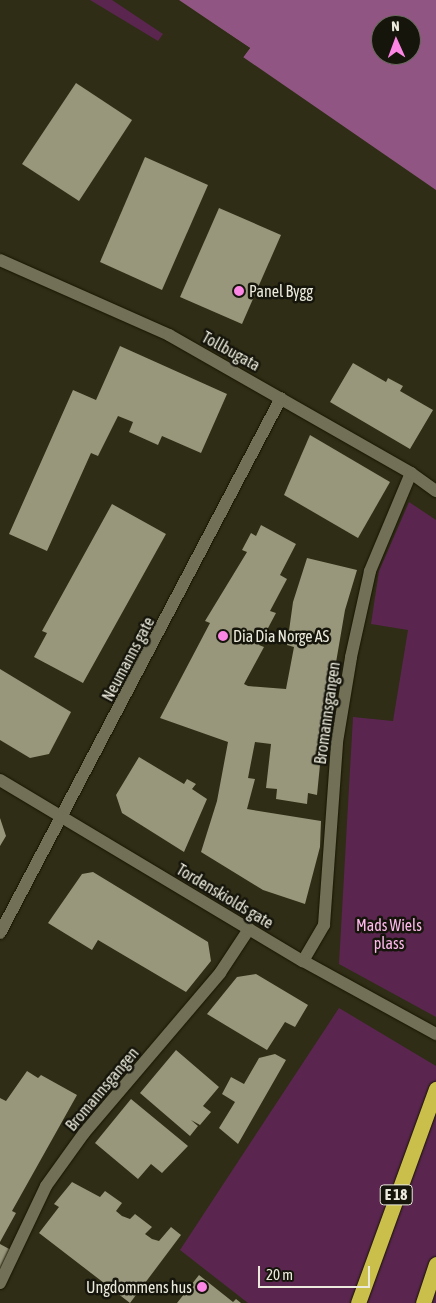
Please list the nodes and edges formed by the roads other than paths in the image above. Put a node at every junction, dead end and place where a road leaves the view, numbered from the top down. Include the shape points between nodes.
1 (0, 260) edge
2 (281, 398) junction
3 (411, 473) junction
4 (436, 491) edge
5 (0, 780) edge
6 (63, 818) junction
7 (249, 929) junction
8 (0, 933) edge
9 (303, 961) junction
10 (436, 1034) edge
11 (436, 1089) edge
12 (436, 1264) edge
13 (0, 1283) edge
14 (358, 1303) edge
15 (423, 1303) edge

1 - 2 street, Tollbugata via 169,335
2 - 3 street, Tollbugata
2 - 6 street, Neumanns gate
3 - 4 street, Tollbugata
3 - 9 street, Bromannsgangen via 370,571 337,742 324,925
5 - 6 street, Tordenskiolds gate
6 - 7 street, Tordenskiolds gate
6 - 8 street, Neumanns gate
7 - 9 street, Tordenskiolds gate
7 - 13 street, Bromannsgangen via 220,973 84,1133 46,1186
9 - 10 street, Tordenskiolds gate
11 - 14 highway, E 18
12 - 15 highway

